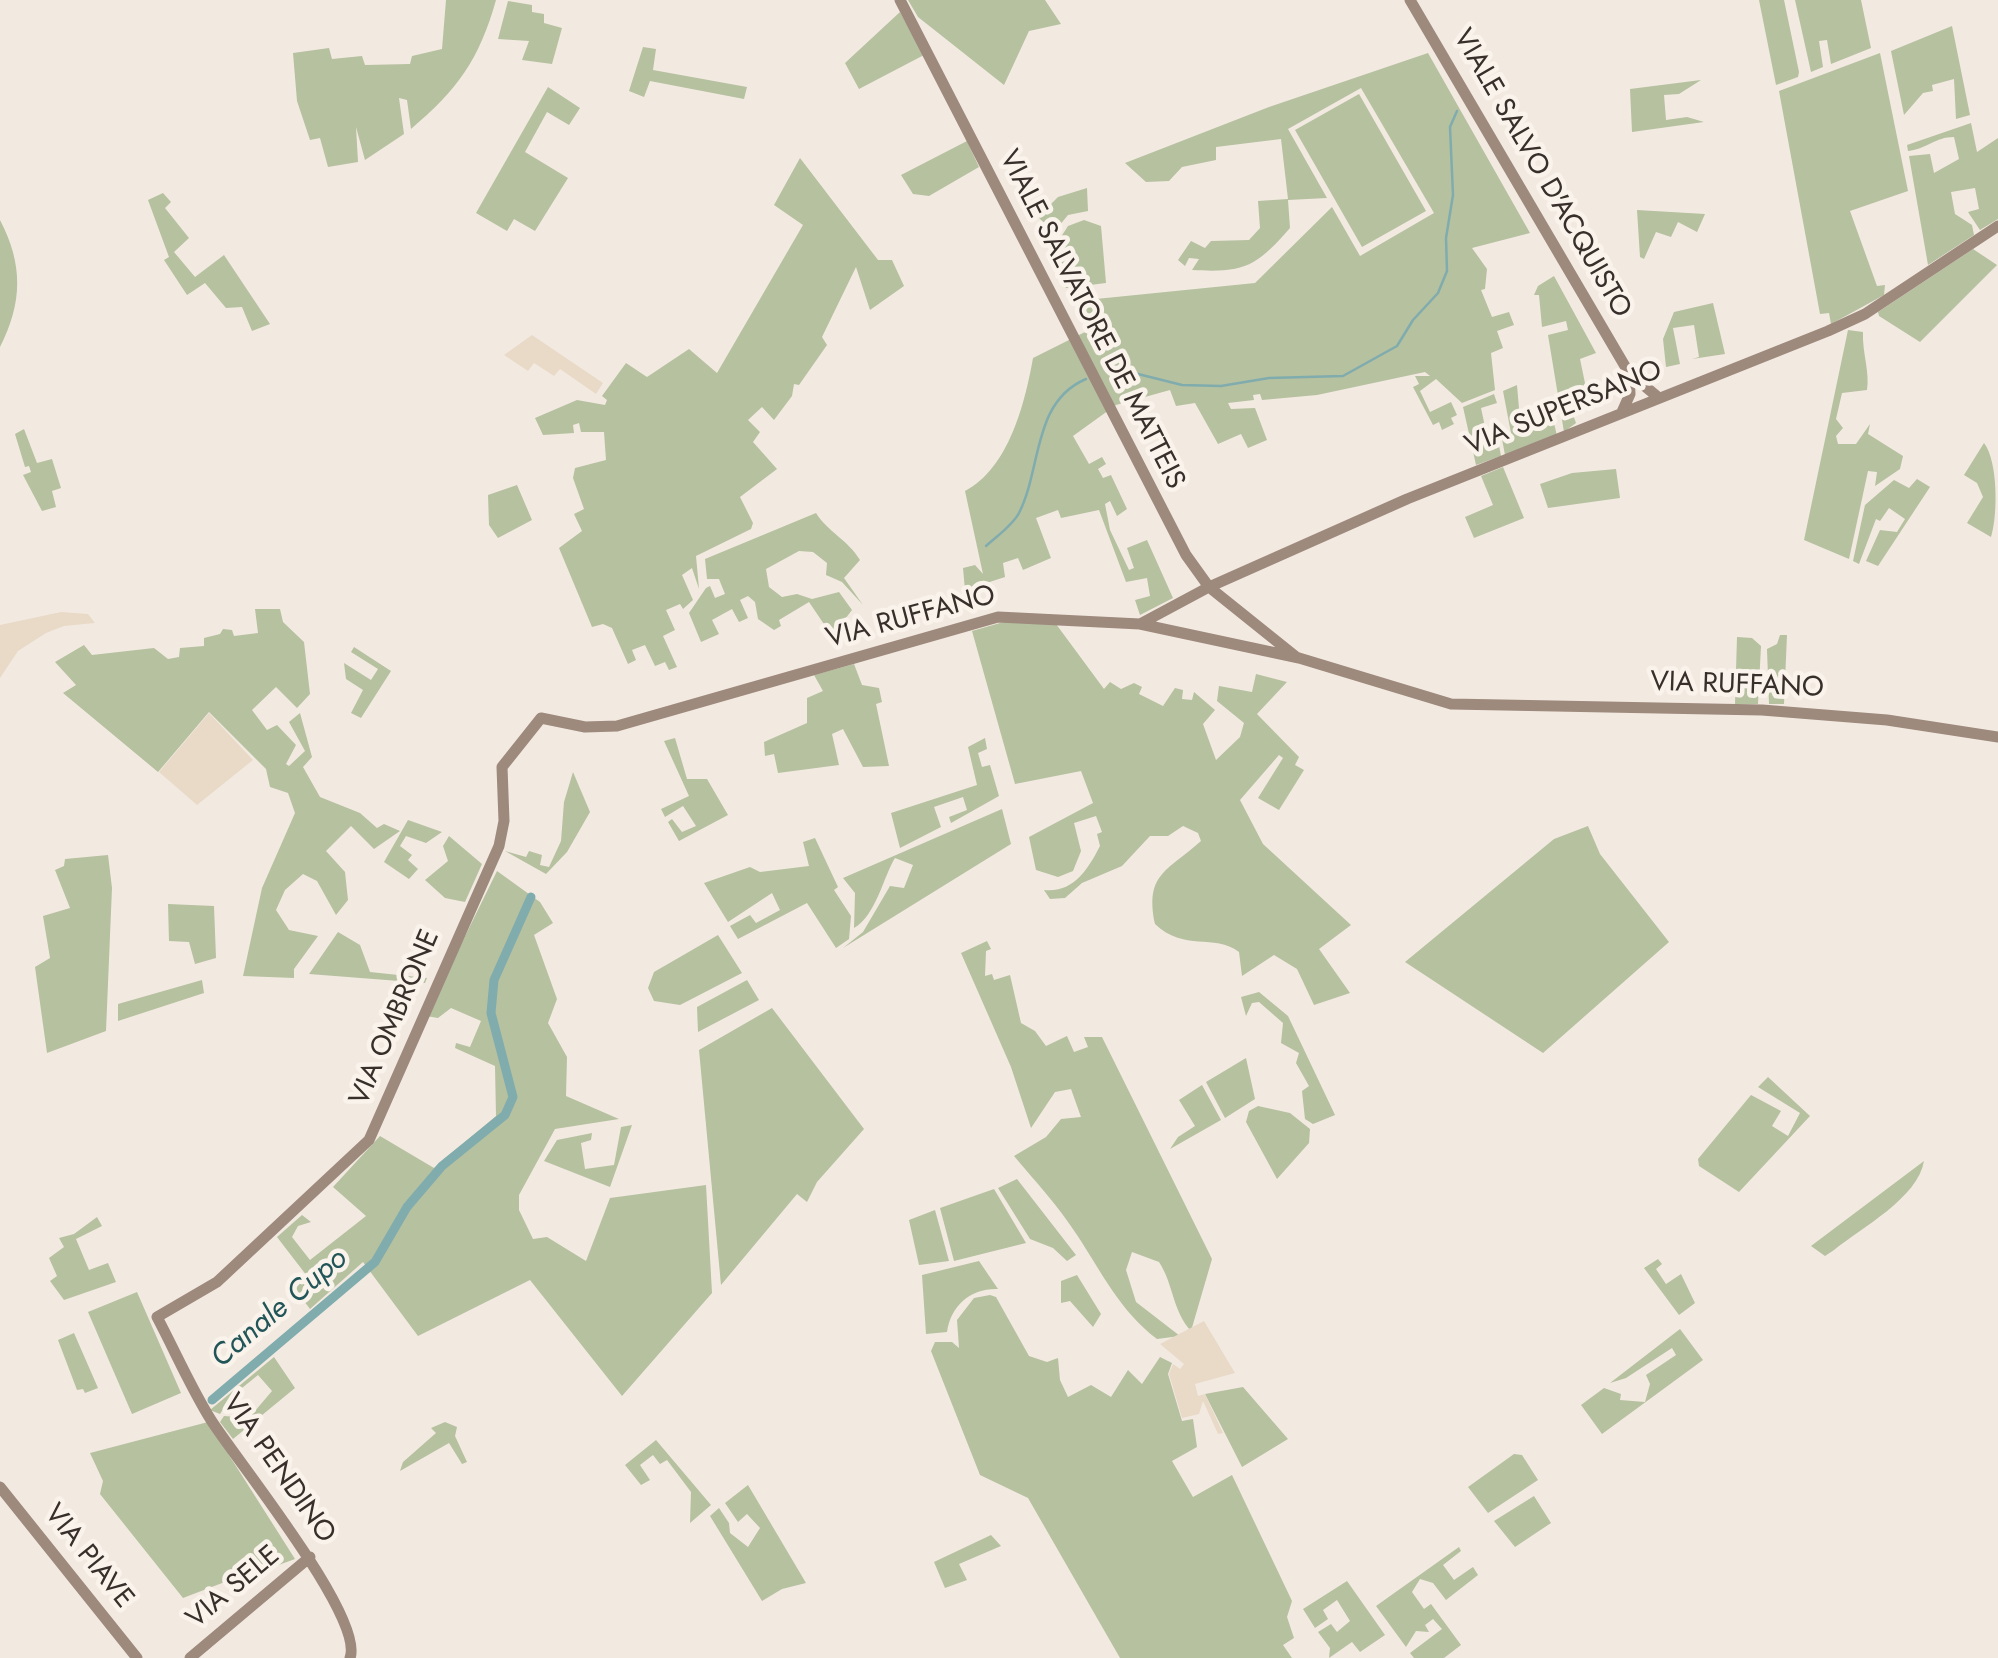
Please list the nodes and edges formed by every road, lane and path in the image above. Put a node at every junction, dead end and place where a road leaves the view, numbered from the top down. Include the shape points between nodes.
1 (900, 0) edge
2 (1410, 0) edge
3 (1998, 226) edge
4 (1628, 374) junction
5 (1659, 398) junction
6 (1621, 414) junction
7 (1208, 587) junction
8 (1140, 624) junction
9 (1258, 629) junction
10 (1270, 638) joint
11 (1243, 646) junction
12 (1299, 658) junction
13 (541, 718) joint
14 (1998, 738) edge
15 (158, 1317) joint
16 (0, 1487) edge
17 (310, 1557) junction
18 (351, 1650) edge
19 (137, 1658) edge
20 (190, 1658) edge

1 - 7 street, VIALE SALVATORE DE MATTEIS via 1161,512
2 - 4 street, VIALE SALVO D'ACQUISTO
3 - 5 street, VIA SUPERSANO via 1865,314
4 - 5 street, VIALE SALVO D'ACQUISTO
4 - 6 street via 1630,394
5 - 6 street, VIA SUPERSANO
6 - 7 street, VIA SUPERSANO
7 - 8 street, VIA SUPERSANO
7 - 9 street, VIALE SALVATORE DE MATTEIS
8 - 11 street, VIA RUFFANO
8 - 13 street, VIA RUFFANO via 998,618 617,726
9 - 10 street, VIALE SALVATORE DE MATTEIS
9 - 11 street
10 - 12 street, VIA RUFFANO
11 - 12 street, VIA RUFFANO
12 - 14 street, VIA RUFFANO via 1451,704 1762,710
13 - 15 street, VIA OMBRONE via 502,767 504,821 494,855 368,1140 217,1282
15 - 17 street, VIA PENDINO via 208,1416
16 - 19 street, VIA PIAVE
17 - 18 street, VIA PENDINO
17 - 20 street, VIA SELE

